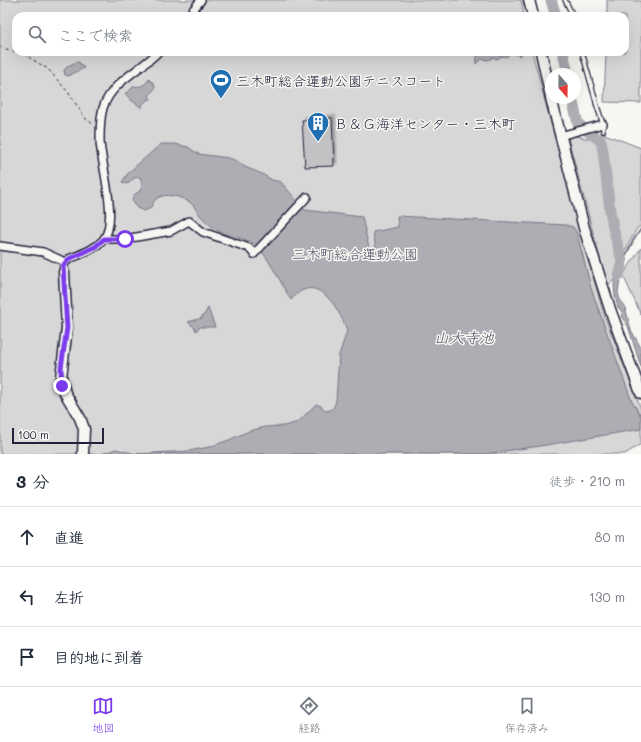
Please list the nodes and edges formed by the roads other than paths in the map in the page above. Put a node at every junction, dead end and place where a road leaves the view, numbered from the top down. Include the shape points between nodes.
1 (201, 0) edge
2 (529, 0) edge
3 (565, 0) edge
4 (191, 12) edge
5 (532, 12) edge
6 (570, 12) edge
7 (154, 56) edge
8 (542, 56) edge
9 (583, 56) edge
10 (545, 70) edge
11 (553, 104) edge
12 (603, 127) joint
13 (564, 135) junction
14 (307, 197) dead end
15 (104, 239) junction
16 (0, 246) edge
17 (64, 267) junction
18 (641, 393) edge
19 (83, 454) edge

1 - 4 street
2 - 5 street
3 - 6 lane
7 - 15 street via 114,88 103,109 100,142 110,213
8 - 10 street
9 - 12 lane
11 - 13 street
12 - 13 street
13 - 18 street via 584,228
14 - 15 street via 254,254 250,248 203,232 190,221 178,225 171,231 125,239
15 - 17 street via 95,247 69,259
16 - 17 street via 43,252
17 - 19 street via 67,328 61,377 65,393 84,429

